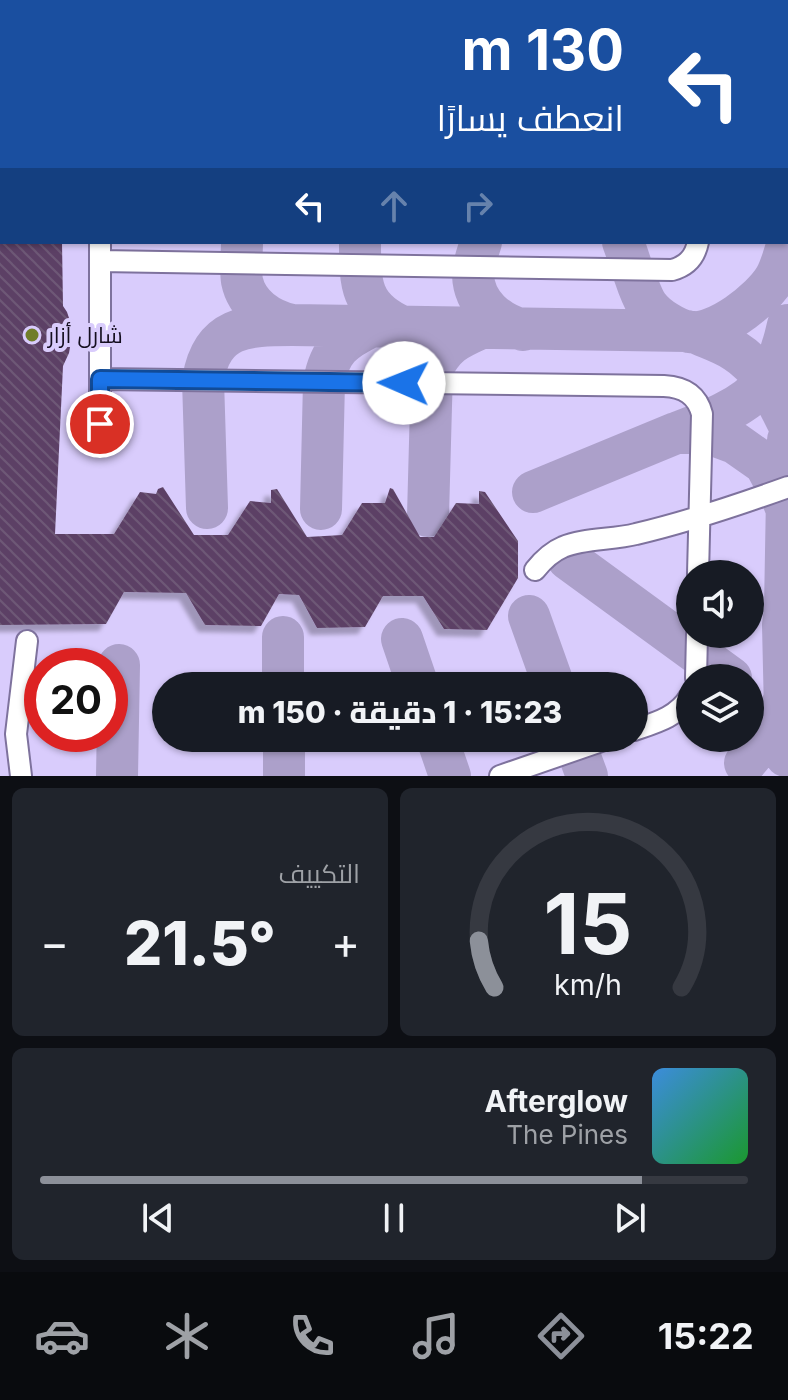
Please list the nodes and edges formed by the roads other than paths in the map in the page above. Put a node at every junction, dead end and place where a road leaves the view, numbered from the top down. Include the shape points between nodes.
1 (697, 244) edge
2 (100, 252) edge
3 (100, 379) junction
4 (100, 446) dead end
5 (788, 487) edge
6 (699, 517) junction
7 (698, 560) edge
8 (535, 570) dead end
9 (27, 641) dead end
10 (676, 712) edge
11 (648, 725) edge
12 (569, 752) edge
13 (21, 776) edge
14 (500, 776) edge

1 - 2 lane via 690,261 672,270
2 - 3 lane
3 - 4 lane
3 - 6 lane via 682,388 696,399 702,414
5 - 6 lane
6 - 7 lane
6 - 8 lane via 573,544 551,553
9 - 13 lane via 16,734
10 - 11 lane
12 - 14 lane

